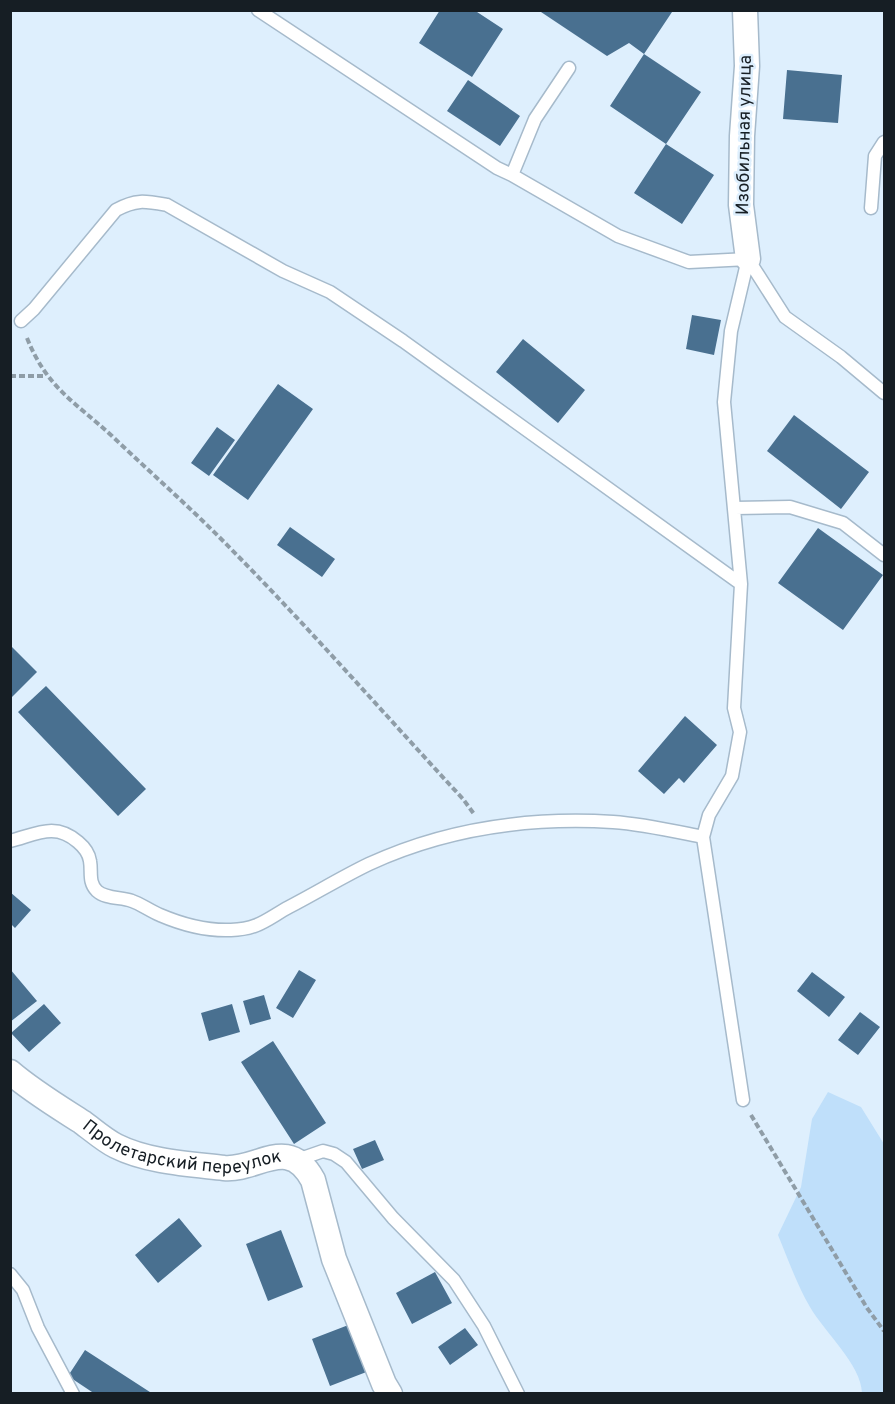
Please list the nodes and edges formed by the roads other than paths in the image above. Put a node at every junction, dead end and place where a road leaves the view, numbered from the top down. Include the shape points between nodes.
1 (258, 10) edge
2 (745, 10) edge
3 (569, 68) dead end
4 (885, 142) edge
5 (512, 175) junction
6 (871, 208) dead end
7 (748, 259) junction
8 (21, 321) road end
9 (885, 393) edge
10 (735, 508) junction
11 (885, 555) edge
12 (741, 584) junction
13 (703, 837) junction
14 (10, 841) edge
15 (10, 1072) edge
16 (743, 1100) road end
17 (297, 1160) junction
18 (10, 1274) edge
19 (72, 1394) edge
20 (390, 1394) edge
21 (518, 1394) edge

1 - 5 lane
2 - 7 street, Изобильная улица via 747,66 741,205
3 - 5 lane via 535,119
4 - 6 lane via 875,156
5 - 7 lane via 618,236 689,262
7 - 9 lane via 785,317
7 - 10 lane via 731,331 724,402
8 - 12 lane via 116,210 132,201 166,205 283,272 330,292
10 - 11 lane via 790,507 843,523
10 - 12 lane
12 - 13 lane via 734,708 740,732 732,776 709,815
13 - 14 lane via 612,822 485,828 409,848 368,865 265,923 230,930 195,926 98,892 91,882 90,859 69,834 55,830
13 - 16 lane
15 - 17 street, Пролетарский переулок via 116,1146 144,1156 228,1168 271,1158
17 - 20 street, Пролетарский переулок via 314,1180 334,1259
17 - 21 lane via 323,1152 346,1162 393,1218 454,1280 484,1326
18 - 19 lane via 23,1290

